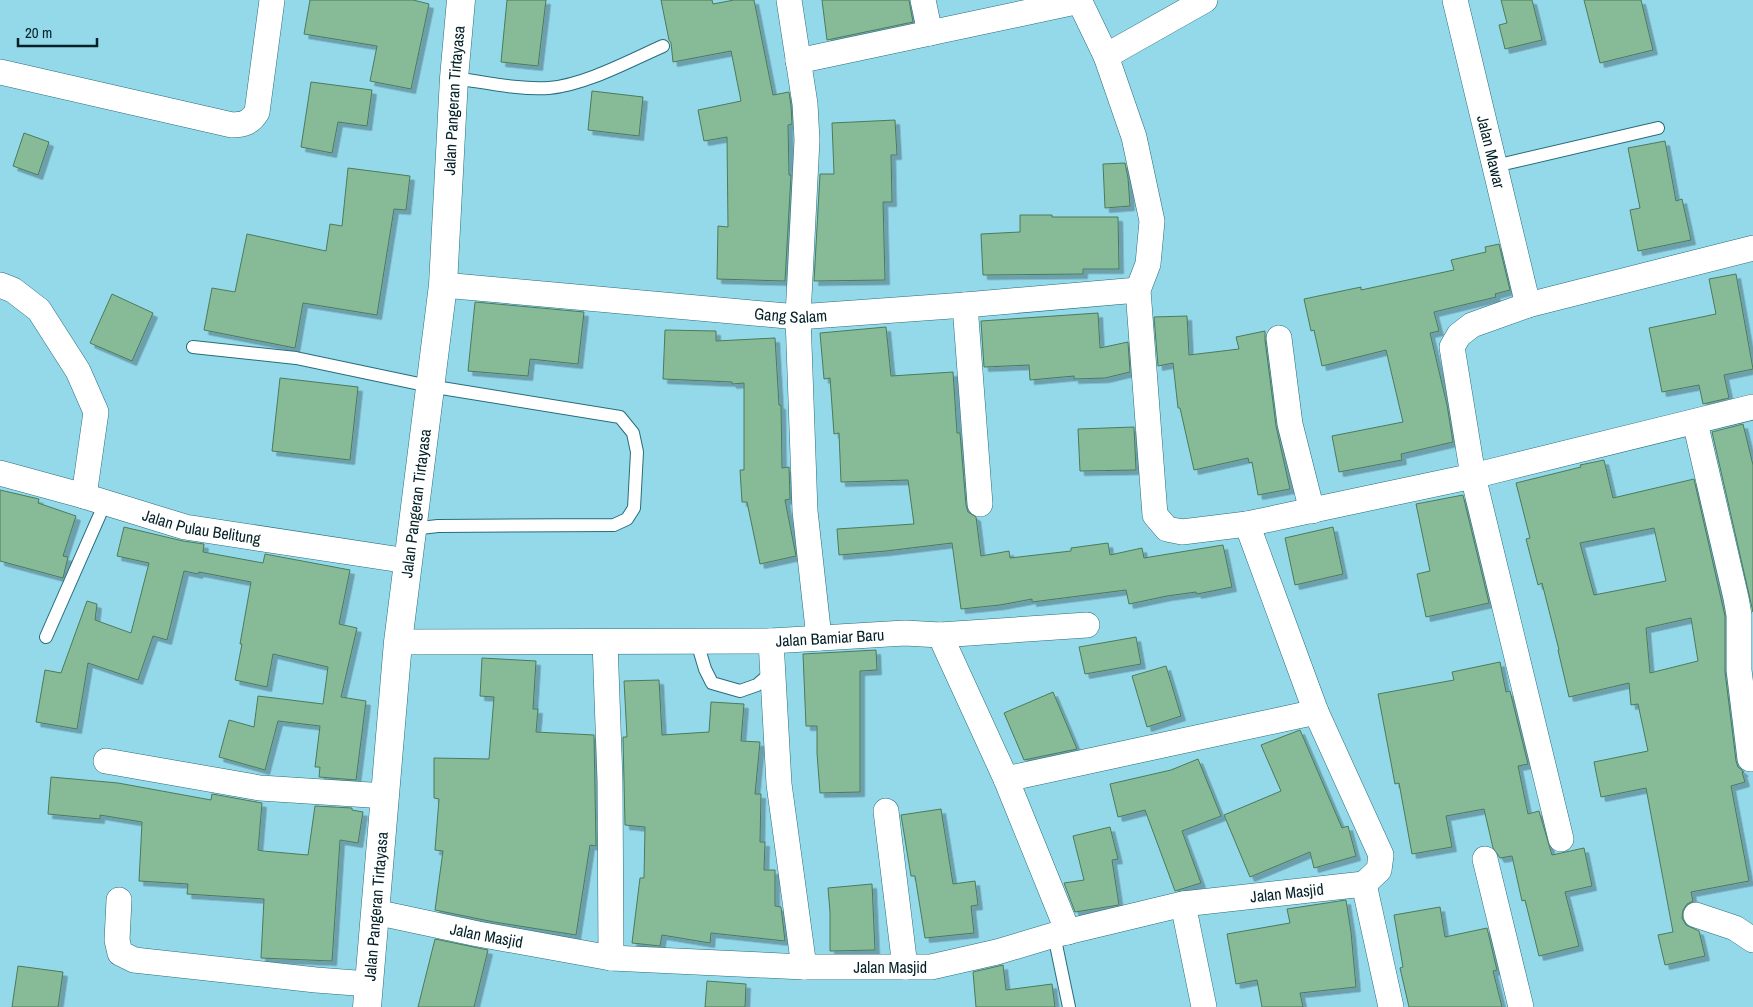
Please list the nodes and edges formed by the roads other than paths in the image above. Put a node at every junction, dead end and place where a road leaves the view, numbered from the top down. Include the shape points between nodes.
1 (272, 0) edge
2 (461, 0) edge
3 (788, 0) edge
4 (923, 0) edge
5 (1079, 0) edge
6 (1205, 0) edge
7 (1455, 0) edge
8 (930, 33) junction
9 (663, 46) dead end
10 (1106, 56) junction
11 (798, 61) junction
12 (0, 72) edge
13 (454, 78) junction
14 (1658, 128) dead end
15 (1495, 166) junction
16 (1753, 248) edge
17 (0, 285) edge
18 (443, 285) junction
19 (1138, 290) junction
20 (965, 305) junction
21 (1528, 305) junction
22 (798, 317) junction
23 (1279, 338) dead end
24 (192, 347) dead end
25 (429, 386) junction
26 (1753, 407) edge
27 (1695, 422) junction
28 (0, 474) edge
29 (1473, 476) junction
30 (95, 500) junction
31 (980, 504) dead end
32 (1312, 511) junction
33 (1247, 524) junction
34 (412, 529) junction
35 (408, 561) junction
36 (1087, 625) dead end
37 (940, 635) junction
38 (46, 637) dead end
39 (819, 638) junction
40 (771, 641) junction
41 (398, 642) junction
42 (605, 642) junction
43 (696, 642) junction
44 (773, 671) junction
45 (1316, 712) junction
46 (1750, 759) dead end
47 (106, 761) dead end
48 (1006, 779) junction
49 (386, 796) junction
50 (886, 811) dead end
51 (1561, 839) dead end
52 (1485, 859) dead end
53 (1364, 884) junction
54 (119, 900) dead end
55 (1183, 904) junction
56 (375, 912) junction
57 (1696, 915) dead end
58 (1061, 933) junction
59 (1753, 940) edge
60 (611, 958) junction
61 (804, 967) junction
62 (906, 967) junction
63 (368, 995) edge
64 (1069, 1007) edge
65 (1204, 1007) edge
66 (1391, 1007) edge
67 (1521, 1007) edge

1 - 12 street via 257,112 243,125
2 - 13 main road, Jalan Pangeran Tirtayasa
3 - 11 street
4 - 8 street
5 - 8 street
5 - 10 street
6 - 10 street
7 - 15 street, Jalan Mawar
8 - 11 street
9 - 13 lane via 581,82 549,88
10 - 19 street via 1134,137 1152,221 1148,264
11 - 22 street via 807,140
13 - 18 main road, Jalan Pangeran Tirtayasa
14 - 15 lane
15 - 21 street, Jalan Mawar
16 - 21 street
17 - 30 street via 14,290 39,310 78,371 96,412
18 - 22 street, Gang Salam
18 - 25 main road, Jalan Pangeran Tirtayasa
19 - 20 street, Gang Salam
19 - 33 street via 1155,515 1167,529 1182,532
20 - 22 street, Gang Salam
20 - 31 street
21 - 29 street via 1472,325 1459,335 1452,347
22 - 39 street via 804,511
23 - 32 street via 1290,424
24 - 25 lane via 296,358
25 - 34 main road, Jalan Pangeran Tirtayasa
25 - 34 lane via 620,417 633,433 637,452 634,508 626,519 614,525
26 - 27 street
27 - 29 street
27 - 46 street via 1739,615 1739,670
28 - 30 street, Jalan Pulau Belitung
29 - 32 street
29 - 51 street
30 - 35 street, Jalan Pulau Belitung via 185,528
30 - 38 lane
32 - 33 street
33 - 45 street
34 - 35 main road, Jalan Pangeran Tirtayasa
35 - 41 main road, Jalan Pangeran Tirtayasa
36 - 37 street, Jalan Bamiar Baru
37 - 39 street, Jalan Bamiar Baru
37 - 48 street
39 - 40 street, Jalan Bamiar Baru
40 - 43 street, Jalan Bamiar Baru
40 - 44 street
41 - 42 street, Jalan Bamiar Baru
41 - 49 main road, Jalan Pangeran Tirtayasa
42 - 43 street, Jalan Bamiar Baru
42 - 60 street
43 - 44 lane via 712,683 740,691 757,685
44 - 61 street via 779,784
45 - 48 street
45 - 53 street via 1381,855 1379,870
47 - 49 street via 260,788
48 - 58 street
49 - 56 main road, Jalan Pangeran Tirtayasa
50 - 62 street
52 - 67 street
53 - 55 street, Jalan Masjid
53 - 66 street
54 - 63 street via 118,946 120,953 134,960 316,980
55 - 58 street, Jalan Masjid
55 - 65 street
56 - 60 street, Jalan Masjid
56 - 63 main road, Jalan Pangeran Tirtayasa
57 - 59 street via 1735,928
58 - 62 street, Jalan Masjid via 997,952 931,966
58 - 64 lane
60 - 61 street, Jalan Masjid
61 - 62 street, Jalan Masjid

